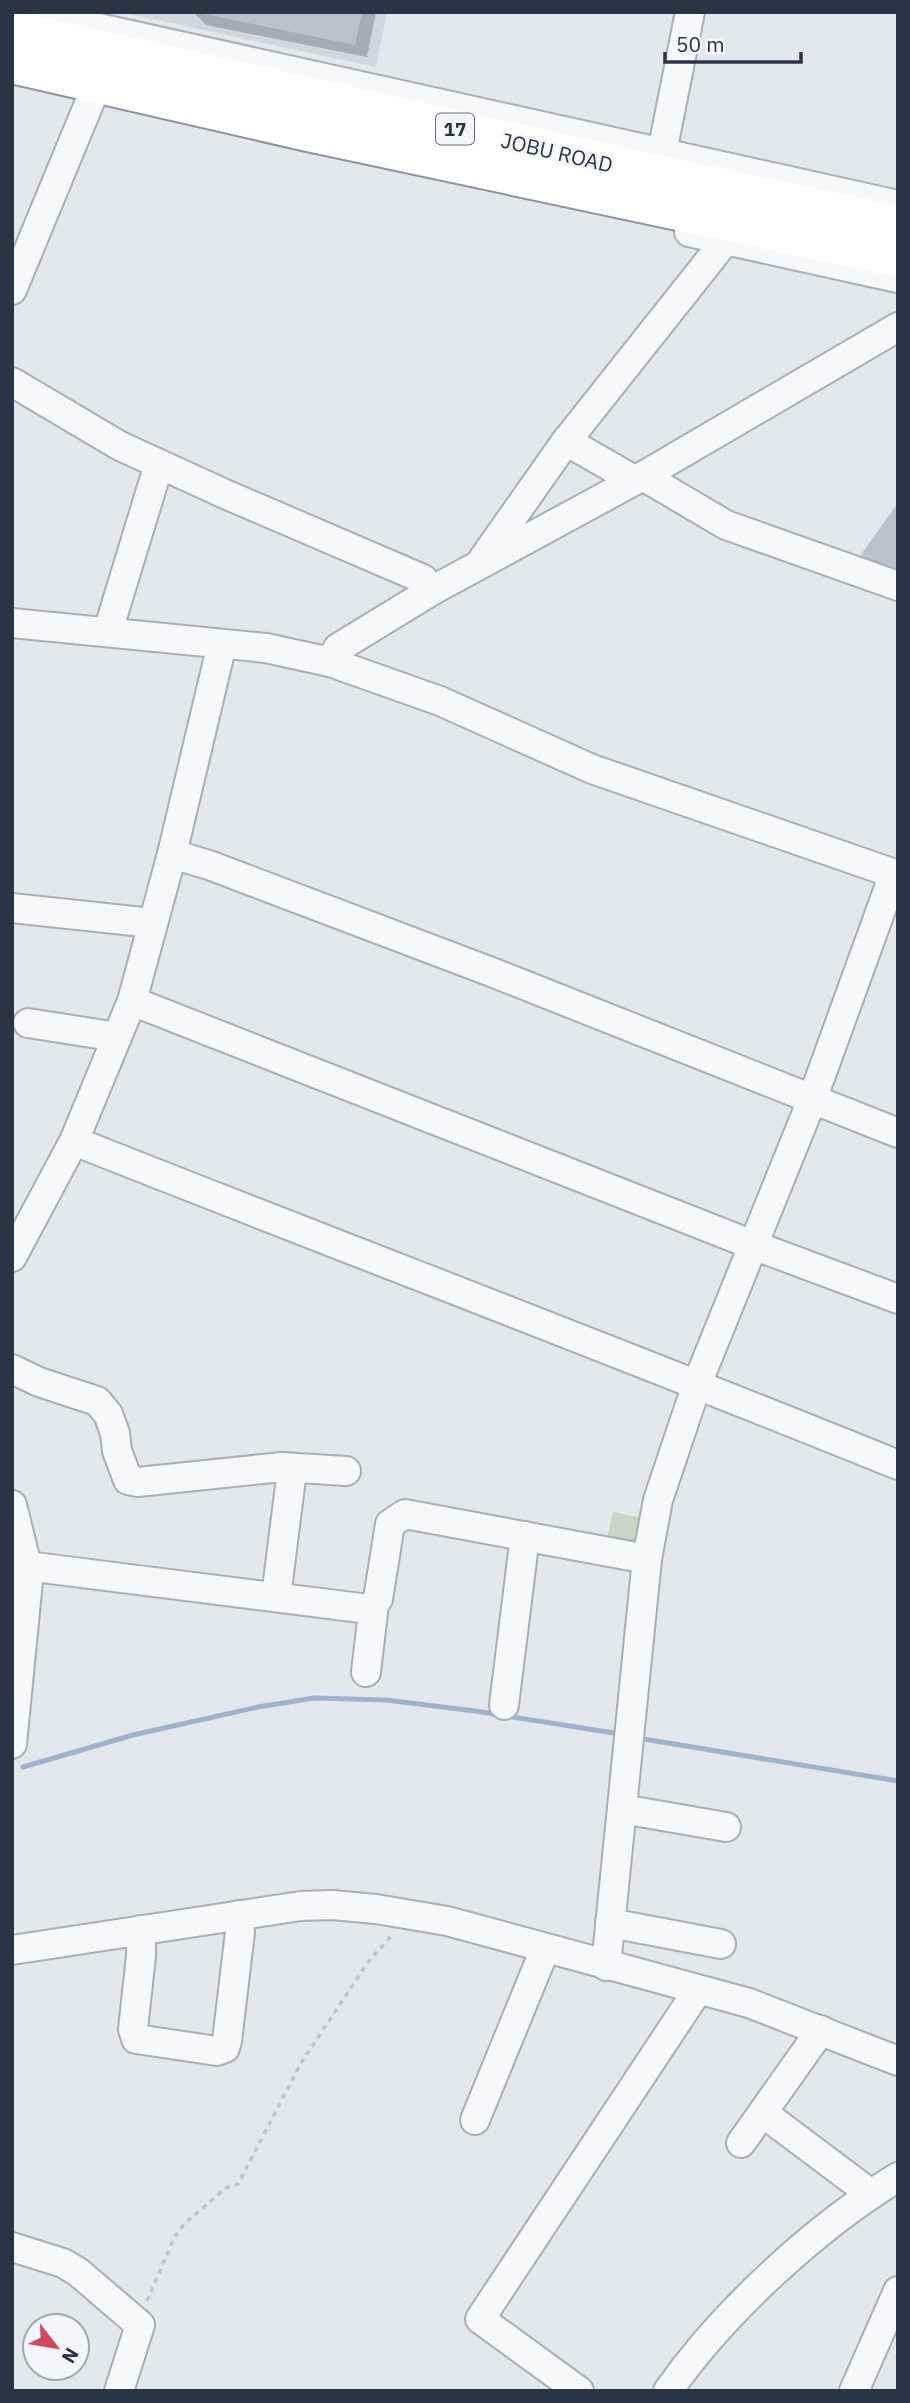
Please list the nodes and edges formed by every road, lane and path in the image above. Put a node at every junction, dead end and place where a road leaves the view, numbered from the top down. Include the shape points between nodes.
1 (28, 12) edge
2 (690, 12) edge
3 (12, 19) edge
4 (12, 30) edge
5 (12, 64) edge
6 (12, 82) edge
7 (91, 99) junction
8 (687, 165) junction
9 (898, 205) edge
10 (898, 225) edge
11 (725, 241) junction
12 (898, 258) edge
13 (898, 278) edge
14 (12, 290) edge
15 (898, 327) edge
16 (12, 382) edge
17 (566, 441) junction
18 (159, 464) junction
19 (638, 478) junction
20 (479, 564) junction
21 (898, 586) edge
22 (433, 590) junction
23 (12, 623) edge
24 (108, 631) junction
25 (222, 644) junction
26 (330, 662) junction
27 (172, 854) junction
28 (896, 874) edge
29 (12, 908) edge
30 (152, 923) junction
31 (132, 1001) junction
32 (28, 1023) dead end
33 (117, 1037) junction
34 (812, 1101) junction
35 (898, 1133) edge
36 (75, 1141) junction
37 (753, 1245) junction
38 (12, 1257) edge
39 (898, 1299) edge
40 (12, 1369) edge
41 (697, 1384) junction
42 (898, 1465) edge
43 (282, 1467) junction
44 (346, 1471) dead end
45 (12, 1505) edge
46 (525, 1536) junction
47 (647, 1559) junction
48 (27, 1566) junction
49 (276, 1597) junction
50 (374, 1604) junction
51 (366, 1672) dead end
52 (504, 1706) dead end
53 (12, 1744) edge
54 (622, 1809) junction
55 (726, 1827) dead end
56 (405, 1913) junction
57 (239, 1915) junction
58 (610, 1923) junction
59 (141, 1930) junction
60 (720, 1944) dead end
61 (545, 1949) junction
62 (12, 1950) edge
63 (606, 1966) junction
64 (698, 1990) junction
65 (821, 2030) junction
66 (897, 2060) edge
67 (763, 2113) junction
68 (475, 2120) dead end
69 (741, 2143) dead end
70 (898, 2177) edge
71 (871, 2194) junction
72 (12, 2247) edge
73 (898, 2291) edge
74 (136, 2321) junction
75 (118, 2391) edge
76 (579, 2391) edge
77 (667, 2391) edge
78 (854, 2391) edge

1 - 3 highway
1 - 8 street
2 - 8 street
4 - 8 highway, JOBU ROAD / 17
5 - 12 highway, JOBU ROAD / 17
6 - 7 street
7 - 11 street
7 - 14 street
8 - 9 street
8 - 10 highway, JOBU ROAD / 17
11 - 13 street
11 - 17 street
15 - 19 street
16 - 18 street
17 - 19 street
17 - 20 street
18 - 22 street via 423,579
18 - 24 street
19 - 20 street
19 - 21 street via 726,524
20 - 22 street
22 - 26 street via 338,648
23 - 24 street
24 - 25 street
25 - 26 street
25 - 27 street
26 - 28 street via 440,701 592,769
27 - 30 street
27 - 34 street via 494,973
28 - 34 street
29 - 30 street
30 - 31 street
31 - 33 street
31 - 37 street
32 - 33 street
33 - 36 street
34 - 35 street
34 - 37 street
36 - 38 street
36 - 41 street
37 - 39 street
37 - 41 street
40 - 43 street via 97,1401 108,1414 128,1480
41 - 42 street
41 - 47 street via 658,1500
43 - 44 street
43 - 49 street via 291,1478
45 - 48 street
46 - 47 street
46 - 50 street via 405,1514 390,1524
46 - 52 street
47 - 54 street
48 - 49 street
48 - 53 street
49 - 50 street via 369,1609
50 - 51 street
54 - 55 street
54 - 58 street
56 - 57 street via 332,1905
56 - 61 street
56 - 74 path via 301,2063 238,2184 226,2188 174,2238
57 - 59 street
57 - 59 street via 227,2041 225,2048 217,2051 136,2039
58 - 60 street
58 - 63 street
59 - 62 street
61 - 63 street
61 - 68 street
63 - 64 street
64 - 65 street
64 - 76 street via 480,2319
65 - 66 street
65 - 67 street
67 - 69 street
67 - 71 street
70 - 71 street
71 - 77 street via 802,2248 727,2318
72 - 74 street via 63,2263
73 - 78 street
74 - 75 street via 140,2325

